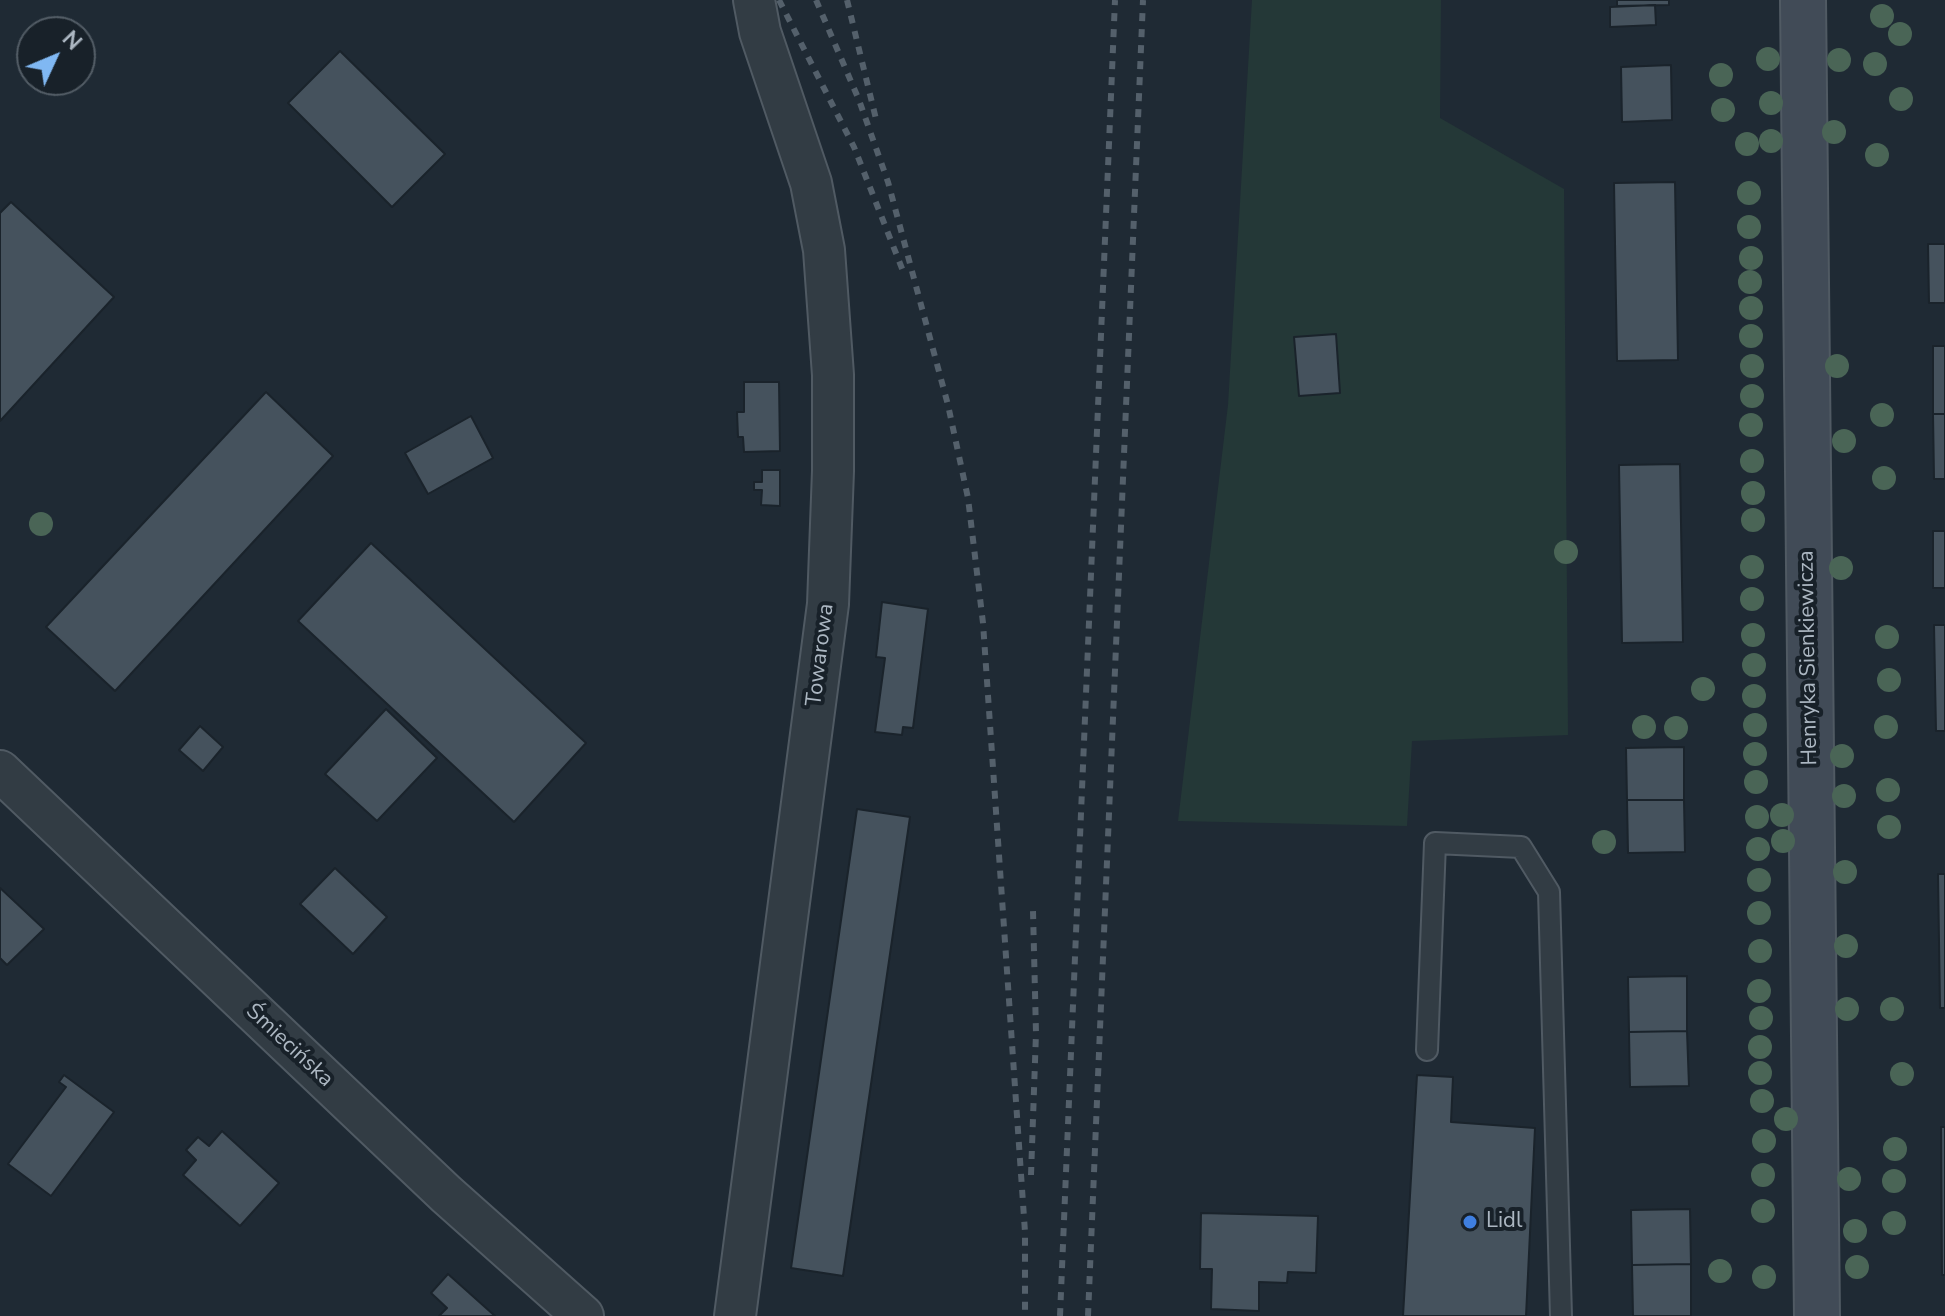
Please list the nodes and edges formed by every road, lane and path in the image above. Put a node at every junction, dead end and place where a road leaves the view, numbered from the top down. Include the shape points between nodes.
1 (754, 0) edge
2 (1803, 0) edge
3 (0, 771) edge
4 (1427, 1050) dead end
5 (583, 1316) edge
6 (735, 1316) edge
7 (1561, 1316) edge
8 (1817, 1316) edge

1 - 6 street, Towarowa via 811,183 824,250 833,471 828,604
2 - 8 street, Henryka Sienkiewicza
3 - 5 street, Śmiecińska via 446,1194
4 - 7 lane via 1435,843 1521,847 1549,892

